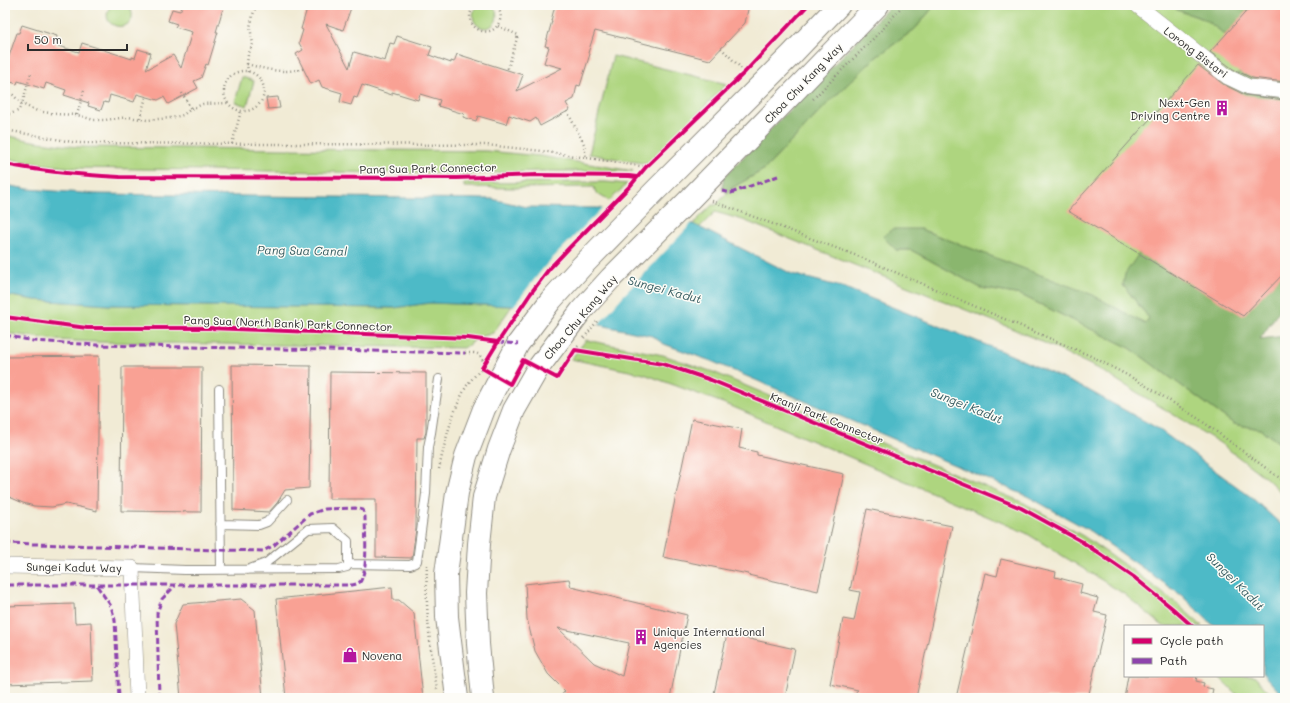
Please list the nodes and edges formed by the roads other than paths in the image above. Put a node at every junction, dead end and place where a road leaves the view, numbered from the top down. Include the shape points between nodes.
1 (839, 5) edge
2 (878, 5) edge
3 (1137, 5) edge
4 (842, 43) junction
5 (792, 54) junction
6 (1285, 91) edge
7 (439, 378) dead end
8 (219, 389) dead end
9 (287, 500) dead end
10 (220, 524) junction
11 (348, 564) junction
12 (5, 566) edge
13 (132, 568) junction
14 (221, 570) junction
15 (247, 570) junction
16 (483, 697) edge
17 (137, 698) edge
18 (457, 698) edge

1 - 5 main road
2 - 4 main road, Choa Chu Kang Way
3 - 6 street, Lorong Bistari via 1228,77 1249,86
4 - 5 main road via 812,57 795,57
4 - 16 main road, Choa Chu Kang Way via 581,311 569,349 538,368 514,410 484,497 476,593
5 - 18 main road via 581,267 493,372 457,493 446,574 447,616
7 - 11 lane via 428,446 426,494 417,561 410,564
8 - 10 lane
9 - 10 lane via 267,522 259,525
10 - 14 lane
11 - 15 lane via 347,567 339,569
11 - 15 lane via 348,541 333,528 308,529 266,563
12 - 13 street, Sungei Kadut Way
13 - 14 lane
13 - 17 street, Sungei Kadut Way
14 - 15 lane

